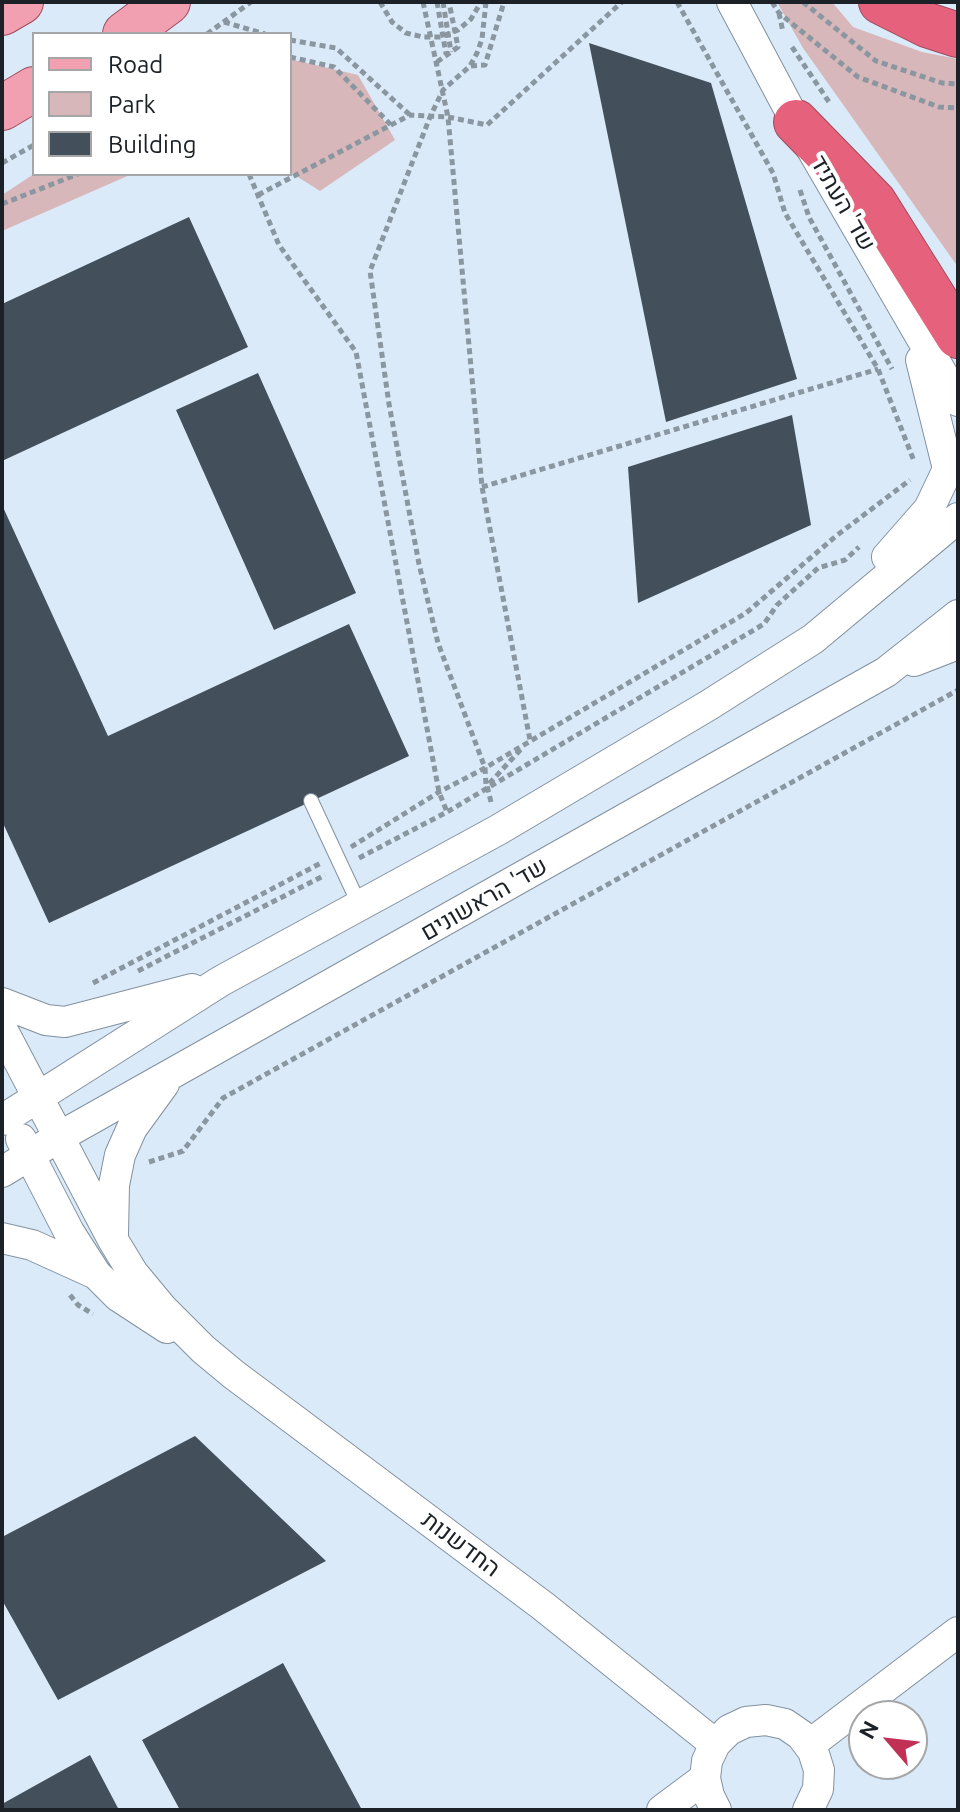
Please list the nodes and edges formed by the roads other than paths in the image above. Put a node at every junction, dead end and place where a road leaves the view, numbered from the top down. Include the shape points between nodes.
1 (21, 2) edge
2 (168, 2) edge
3 (732, 2) edge
4 (881, 2) edge
5 (2, 13) edge
6 (128, 32) edge
7 (958, 35) edge
8 (32, 90) edge
9 (2, 108) edge
10 (796, 122) junction
11 (909, 317) junction
12 (958, 336) edge
13 (958, 401) edge
14 (958, 518) edge
15 (958, 615) edge
16 (813, 639) junction
17 (958, 644) edge
18 (886, 672) junction
19 (311, 801) dead end
20 (360, 906) junction
21 (221, 981) junction
22 (2, 1003) edge
23 (2, 1029) edge
24 (169, 1077) junction
25 (39, 1096) junction
26 (4, 1114) edge
27 (59, 1137) junction
28 (31, 1155) junction
29 (2, 1172) edge
30 (2, 1238) edge
31 (113, 1240) junction
32 (96, 1274) junction
33 (203, 1349) junction
34 (958, 1632) edge
35 (715, 1744) junction
36 (809, 1745) junction
37 (705, 1778) junction
38 (662, 1810) edge
39 (716, 1810) edge
40 (808, 1810) edge

1 - 5 main road
2 - 6 main road
3 - 10 street, שד' העתיד
4 - 7 highway
8 - 9 main road
10 - 11 street, שד' העתיד
10 - 12 highway via 874,202
11 - 13 street, שד' העתיד
11 - 16 street via 940,427 930,466 929,509
14 - 16 street
15 - 18 street, שד' הראשונים
16 - 20 street via 498,830
17 - 18 street
18 - 24 street, שד' הראשונים
19 - 20 lane
20 - 21 street
21 - 22 street via 65,1022
21 - 25 street
23 - 25 street, החדשנות
24 - 27 street, שד' הראשונים
24 - 31 street via 132,1128 120,1155
25 - 26 street
25 - 27 street, החדשנות
26 - 28 street, החדשנות
27 - 28 street, שד' הראשונים
27 - 31 street, החדשנות
28 - 29 street, שד' הראשונים
28 - 32 street, החדשנות
30 - 32 street via 32,1245
31 - 33 street, החדשנות via 133,1273
32 - 33 street, החדשנות via 118,1296
33 - 35 street, החדשנות via 543,1606
34 - 36 street
35 - 36 street via 746,1722 766,1720 785,1724
35 - 37 street
36 - 40 street via 819,1770 818,1789
37 - 38 street
37 - 39 street

